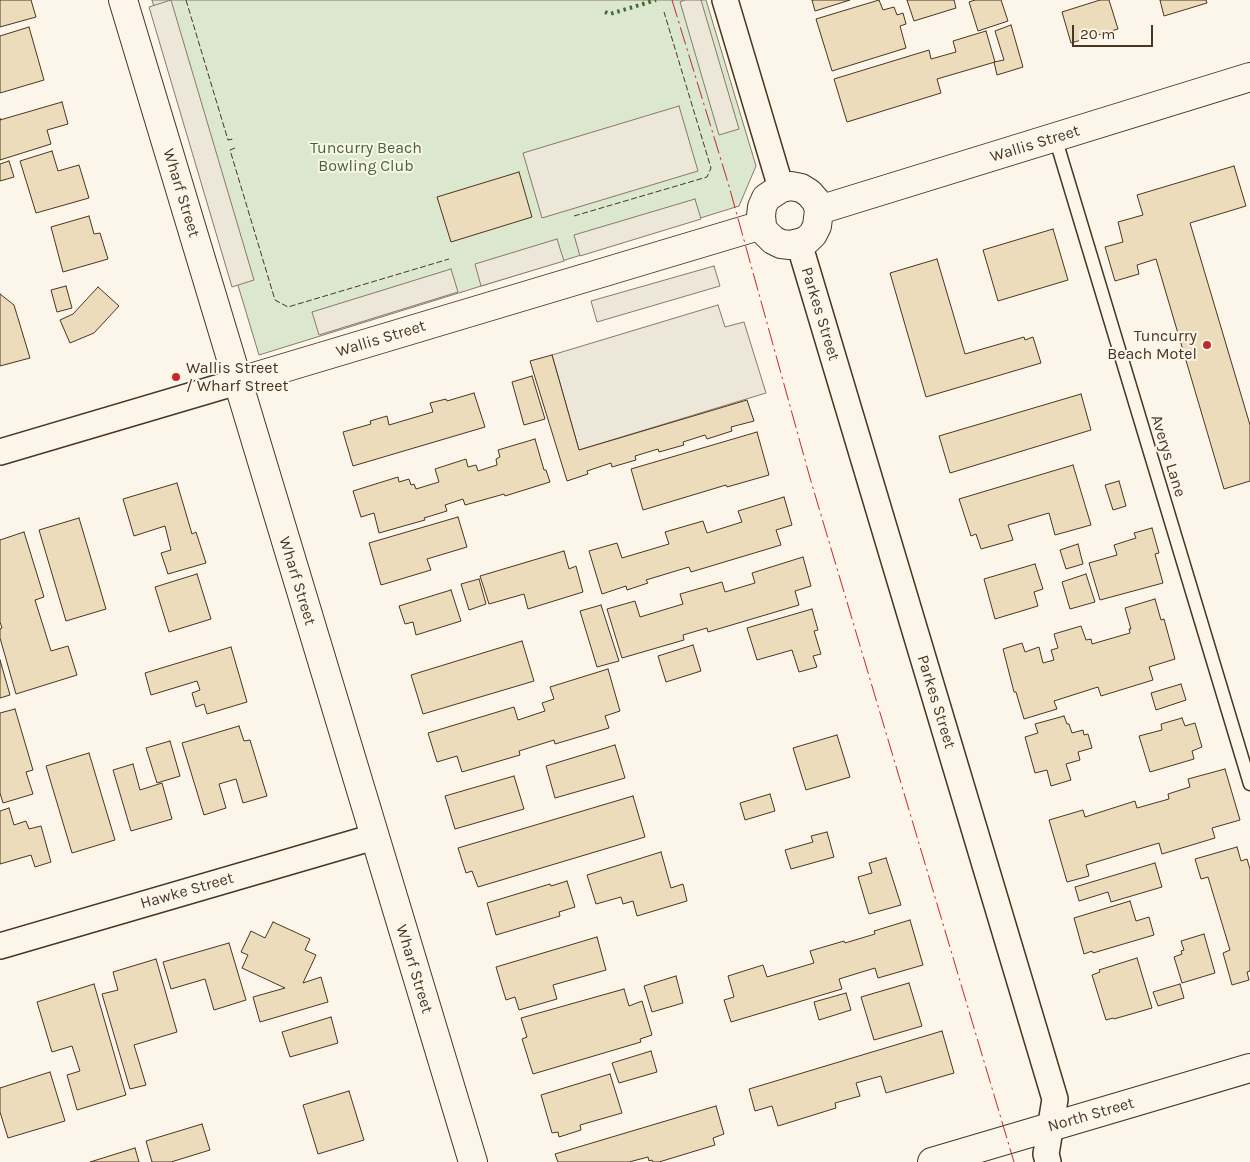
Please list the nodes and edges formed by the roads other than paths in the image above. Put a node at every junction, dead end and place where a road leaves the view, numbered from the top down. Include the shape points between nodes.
1 (123, 0) edge
2 (725, 0) edge
3 (1250, 77) edge
4 (1055, 138) junction
5 (781, 188) junction
6 (819, 210) junction
7 (764, 229) junction
8 (799, 244) junction
9 (237, 382) junction
10 (0, 452) edge
11 (1250, 784) edge
12 (374, 837) junction
13 (0, 946) edge
14 (1250, 1068) edge
15 (1050, 1128) junction
16 (473, 1162) edge
17 (932, 1162) edge
18 (1048, 1162) edge

1 - 9 street, Wharf Street
2 - 5 street
3 - 4 street, Wallis Street
4 - 6 street, Wallis Street
4 - 11 lane, Averys Lane
5 - 6 street via 791,186 809,193
5 - 7 street via 766,198 762,206
6 - 8 street via 813,234
7 - 8 street via 781,244
7 - 9 street, Wallis Street
8 - 15 street, Parkes Street via 1055,1099
9 - 10 street, Wallis Street
9 - 12 street, Wharf Street
12 - 13 street, Hawke Street
12 - 16 street, Wharf Street
14 - 15 street, North Street
15 - 17 street, North Street
15 - 18 street, Parkes Street

